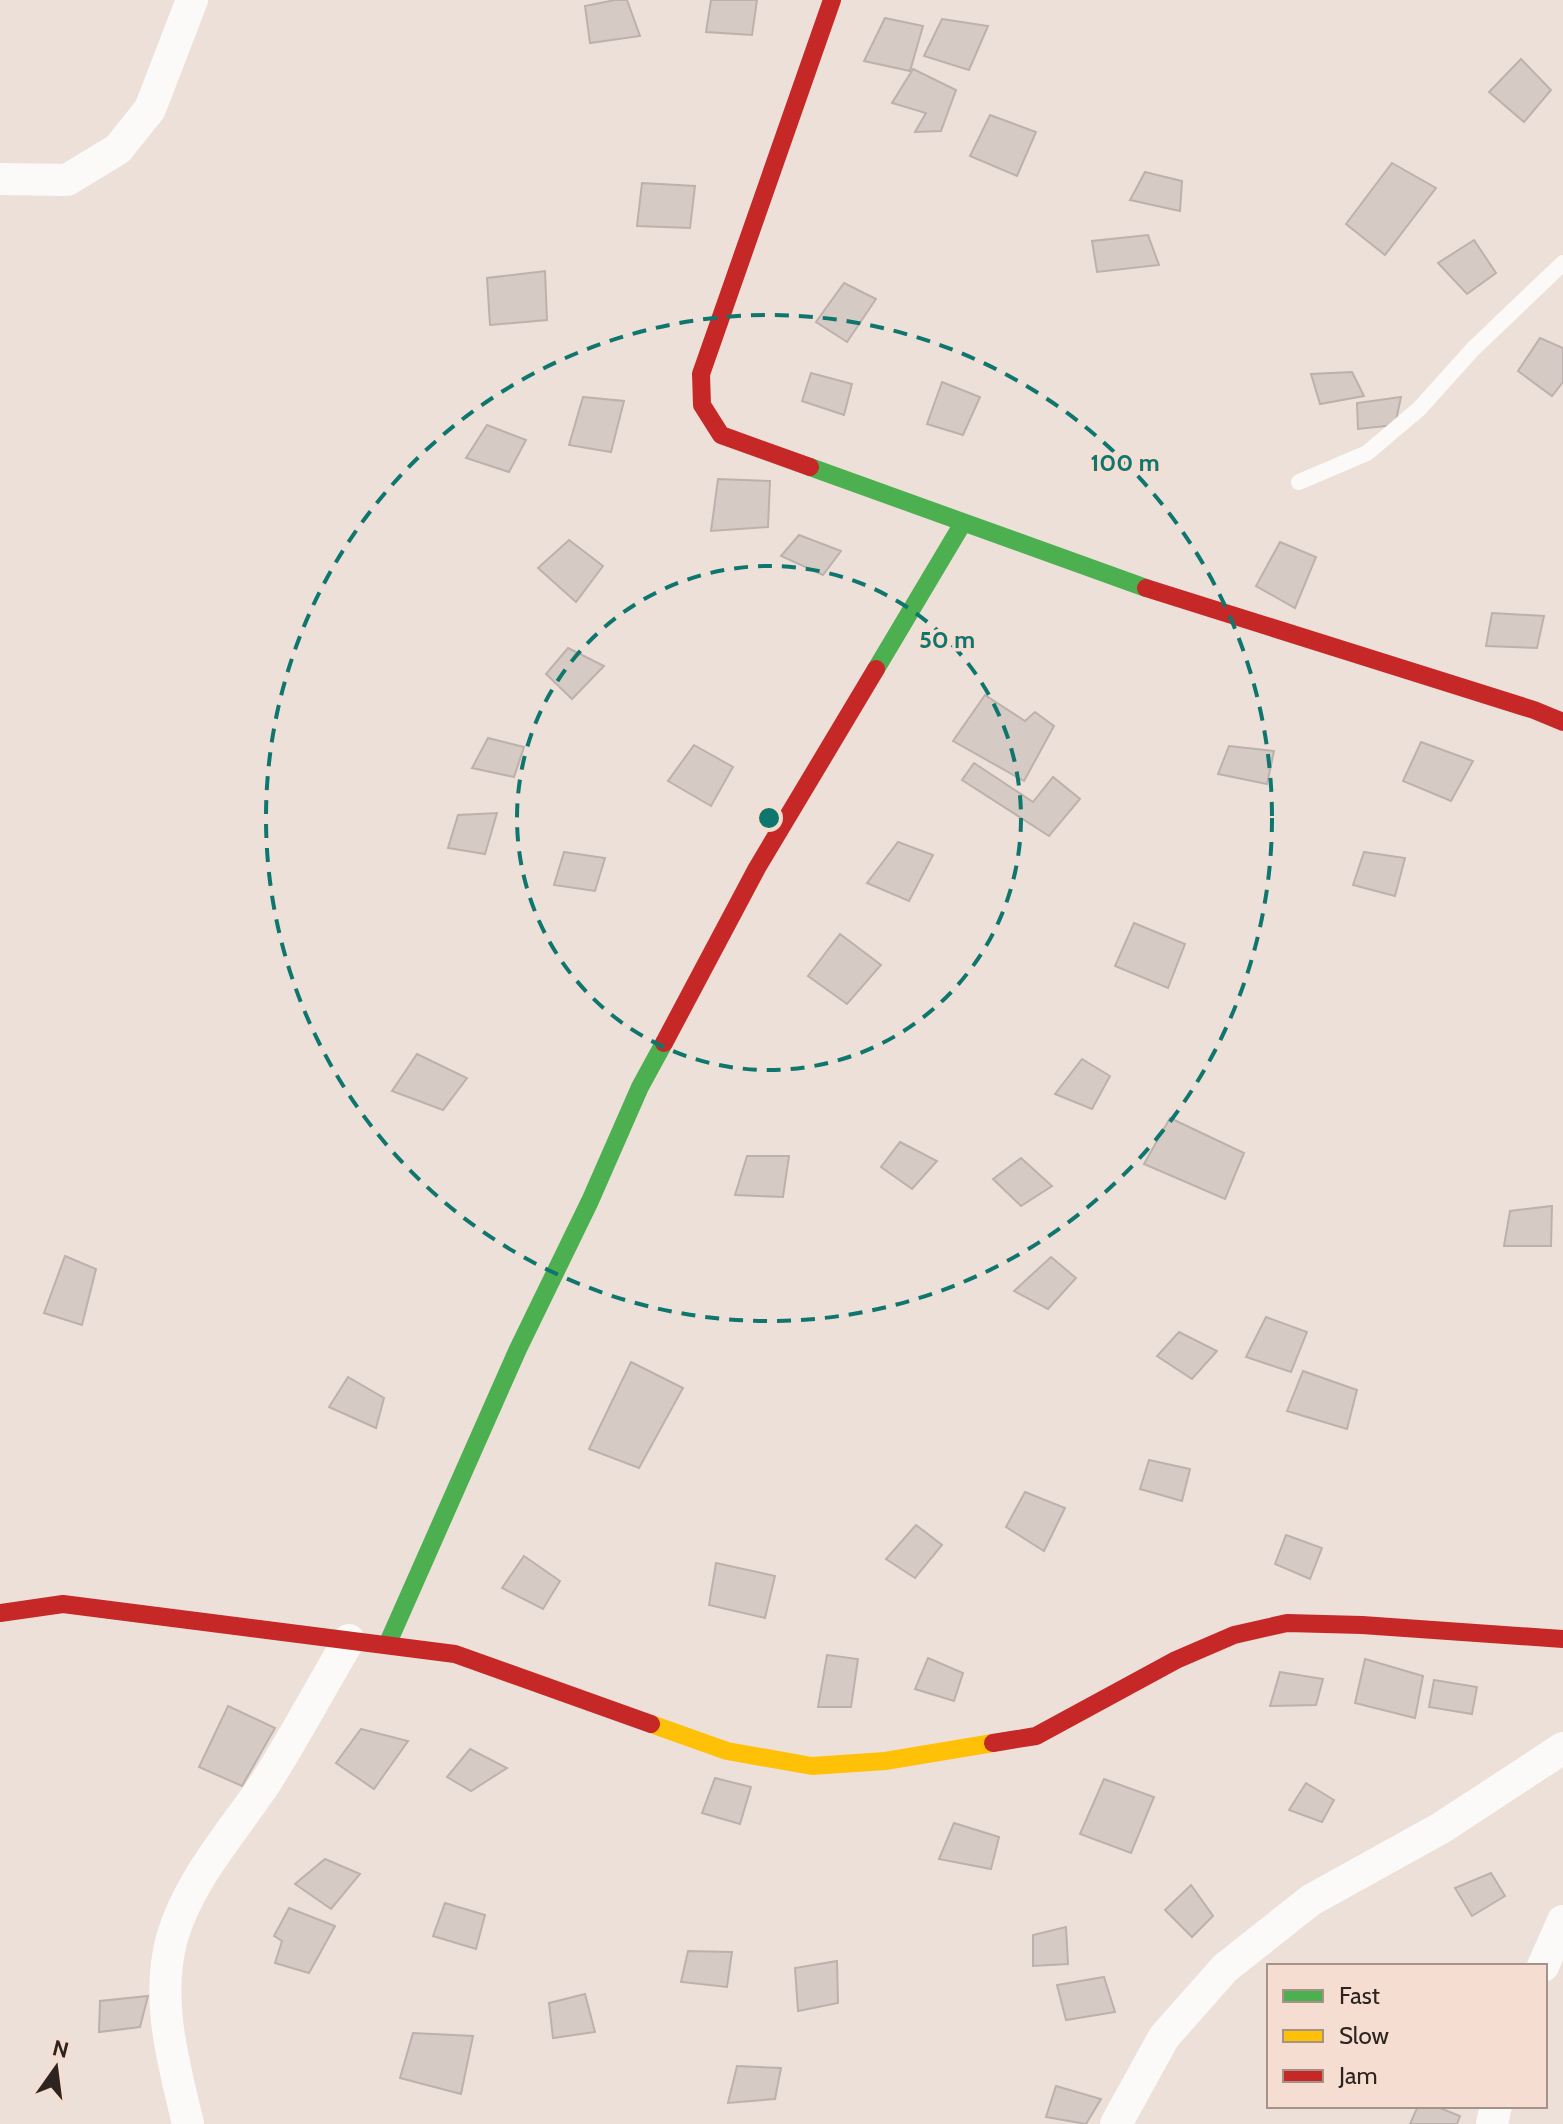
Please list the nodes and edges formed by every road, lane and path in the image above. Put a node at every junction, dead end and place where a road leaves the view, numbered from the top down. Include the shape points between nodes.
1 (192, 0) edge
2 (832, 0) edge
3 (0, 179) edge
4 (1563, 263) edge
5 (1299, 482) dead end
6 (963, 523) junction
7 (1563, 722) edge
8 (0, 1613) edge
9 (1563, 1639) edge
10 (349, 1640) junction
11 (387, 1645) junction
12 (1563, 1748) edge
13 (1563, 1921) edge
14 (1544, 1964) edge
15 (188, 2124) edge
16 (1116, 2124) edge

1 - 3 street via 150,109 118,149 67,180
2 - 6 street via 701,374 702,405 721,435
4 - 5 lane via 1419,409 1367,453
6 - 7 street via 1160,593
6 - 11 street via 757,868 640,1087
8 - 10 street via 63,1604
9 - 11 street via 1287,1623 1234,1635 1176,1660 1036,1736 885,1761 812,1766 727,1751 455,1654
10 - 11 street
10 - 15 street via 266,1781 194,1885 172,1938 166,2029
12 - 16 street via 1441,1828 1311,1900 1225,1968 1164,2037
13 - 14 street

